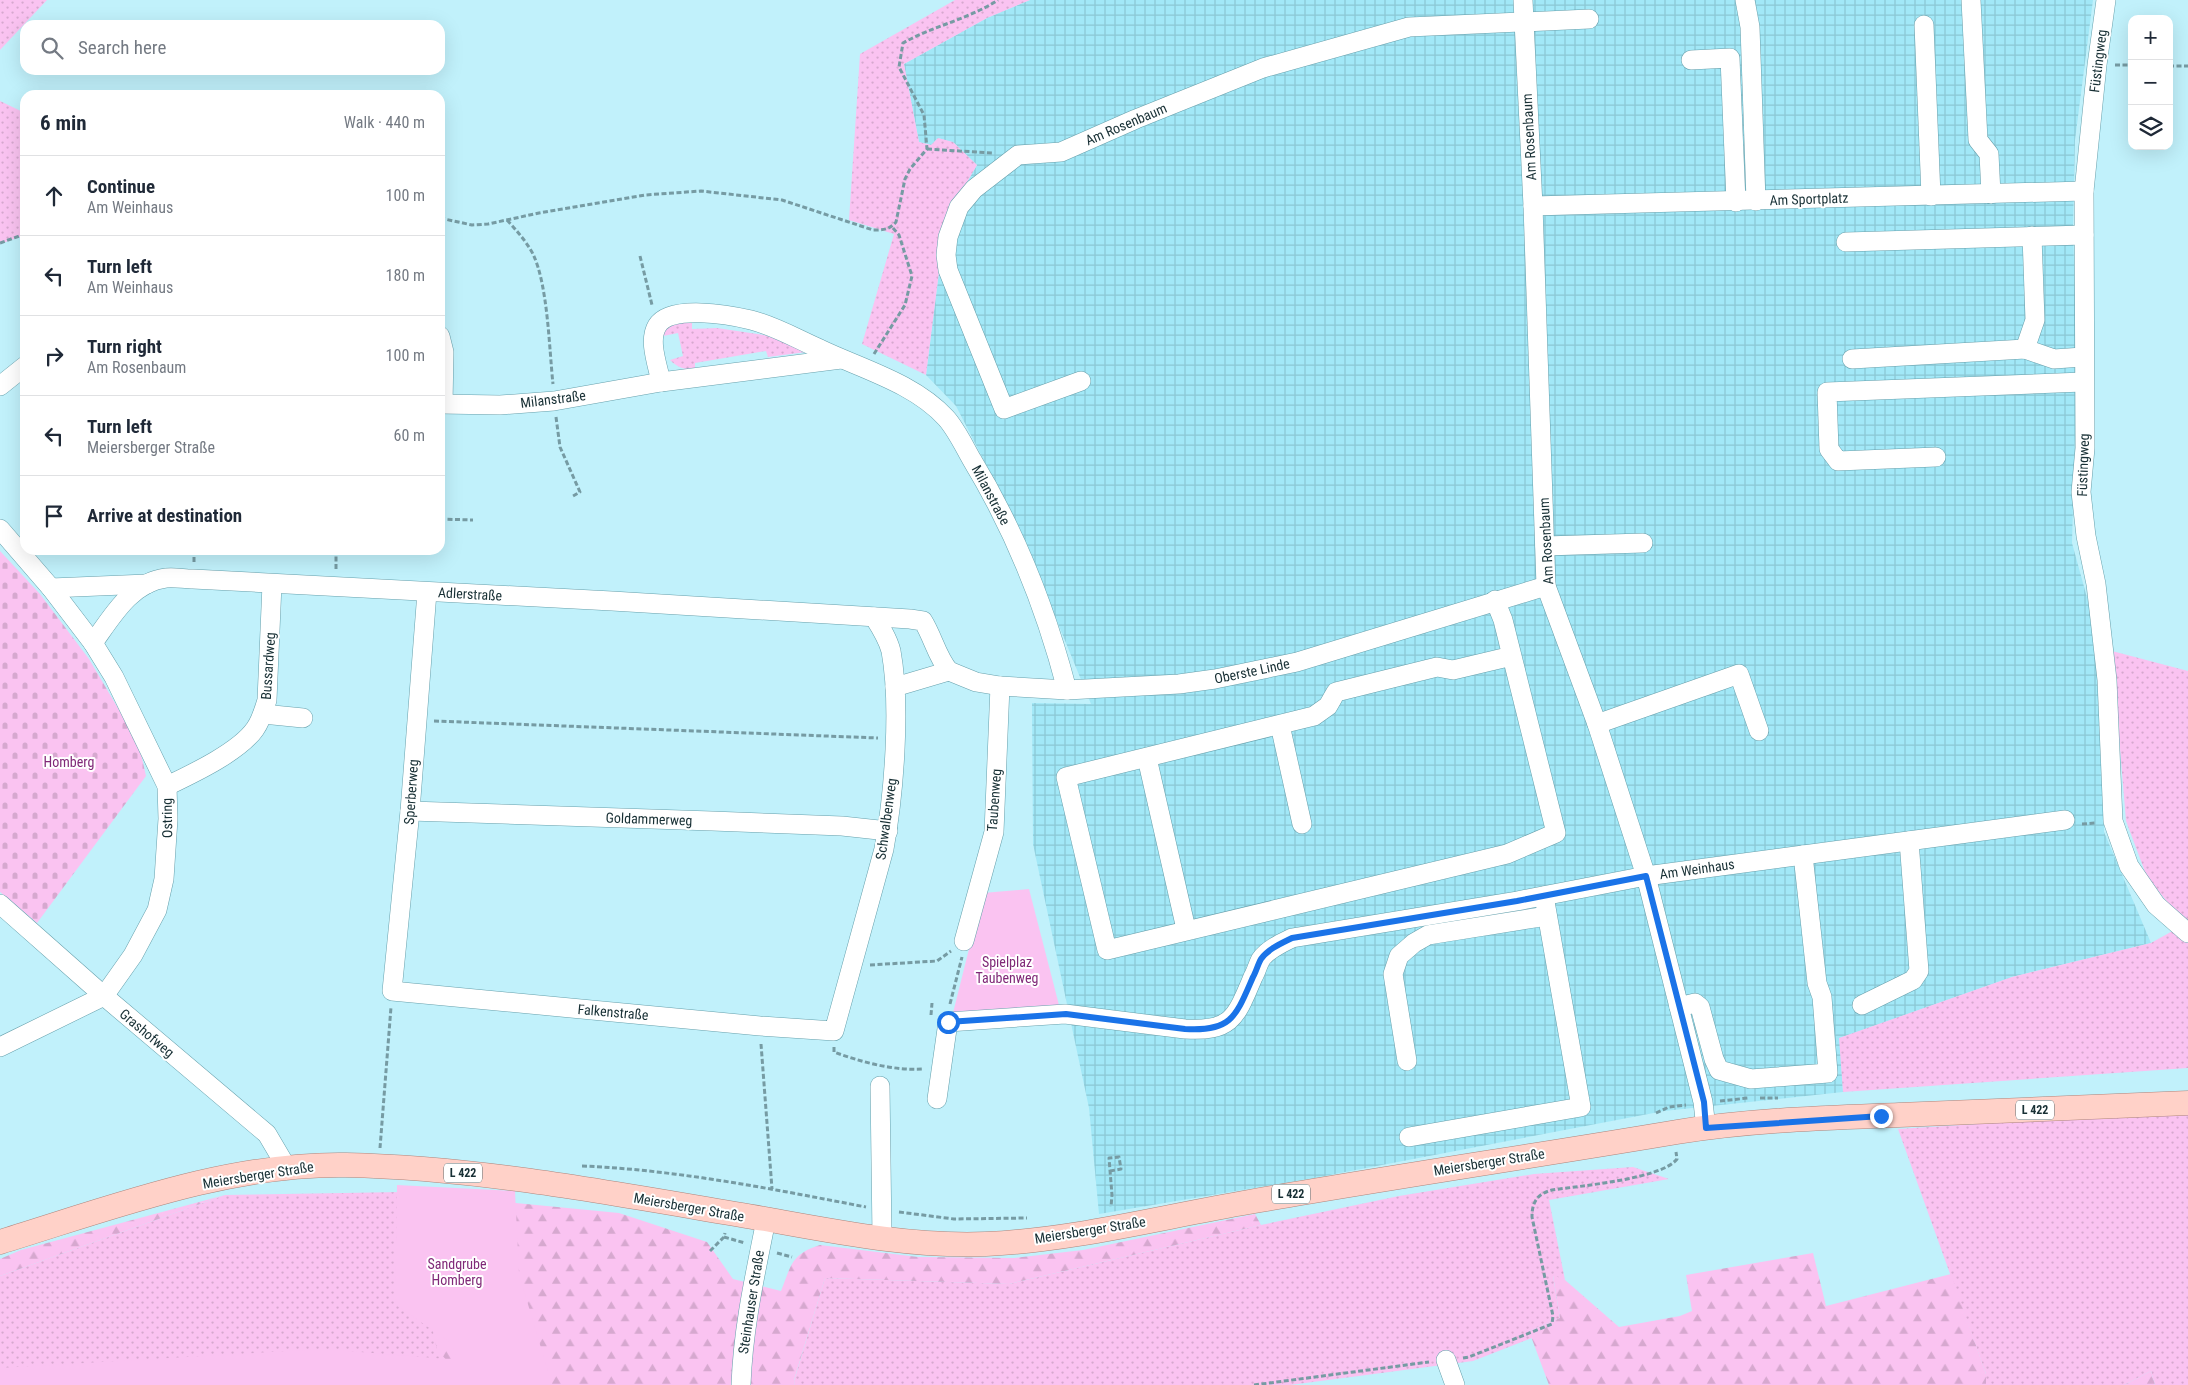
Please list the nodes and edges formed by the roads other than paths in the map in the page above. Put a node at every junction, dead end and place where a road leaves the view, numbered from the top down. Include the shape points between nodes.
1 (1523, 0) edge
2 (1745, 0) edge
3 (1971, 0) edge
4 (2106, 0) edge
5 (1589, 19) dead end
6 (1524, 21) junction
7 (1924, 25) dead end
8 (1691, 60) dead end
9 (2084, 191) junction
10 (1991, 194) junction
11 (1931, 196) junction
12 (1756, 201) junction
13 (1736, 202) junction
14 (1533, 206) junction
15 (2084, 235) junction
16 (2032, 236) junction
17 (1846, 242) dead end
18 (2025, 349) junction
19 (2083, 357) junction
20 (842, 359) junction
21 (1852, 359) dead end
22 (20, 370) edge
23 (1081, 381) dead end
24 (661, 382) junction
25 (2083, 382) junction
26 (0, 386) edge
27 (445, 404) edge
28 (1936, 457) dead end
29 (0, 529) edge
30 (1643, 543) dead end
31 (1545, 546) junction
32 (20, 552) edge
33 (22, 555) edge
34 (151, 583) junction
35 (272, 584) junction
36 (1546, 586) junction
37 (51, 588) junction
38 (427, 592) junction
39 (1495, 600) junction
40 (874, 618) junction
41 (93, 643) junction
42 (1512, 656) junction
43 (949, 671) junction
44 (1000, 686) junction
45 (895, 687) junction
46 (1067, 690) junction
47 (263, 714) junction
48 (302, 718) dead end
49 (1597, 724) junction
50 (1280, 725) junction
51 (1759, 731) dead end
52 (1147, 758) junction
53 (167, 786) junction
54 (410, 811) junction
55 (2065, 820) road end
56 (1302, 824) dead end
57 (888, 831) junction
58 (1908, 841) junction
59 (1802, 855) junction
60 (1646, 876) junction
61 (1544, 896) junction
62 (0, 904) edge
63 (1547, 916) junction
64 (1186, 929) junction
65 (2188, 933) edge
66 (963, 949) road end
67 (392, 991) joint
68 (104, 996) junction
69 (1862, 1005) dead end
70 (1679, 1007) junction
71 (834, 1031) joint
72 (0, 1047) edge
73 (1407, 1061) dead end
74 (880, 1086) dead end
75 (937, 1098) dead end
76 (2188, 1103) edge
77 (1706, 1128) junction
78 (1408, 1138) dead end
79 (287, 1168) junction
80 (766, 1220) junction
81 (882, 1237) junction
82 (0, 1242) edge
83 (1446, 1360) road end
84 (741, 1385) edge
85 (1455, 1385) edge

1 - 6 street, Am Rosenbaum
2 - 12 street via 1750,27
3 - 10 street via 1978,140 1989,154
4 - 9 street, Füstingweg
5 - 6 street
6 - 14 street, Am Rosenbaum
6 - 23 street, Am Rosenbaum via 1410,27 1263,68 1061,152 1018,155 974,189 959,207 948,237 948,270 1004,409
7 - 11 street
8 - 13 street via 1730,58
9 - 10 street, Am Sportplatz
9 - 15 street, Füstingweg
10 - 11 street, Am Sportplatz
11 - 12 street, Am Sportplatz
12 - 13 street, Am Sportplatz
13 - 14 street, Am Sportplatz
14 - 31 street, Am Rosenbaum
15 - 16 street
15 - 19 street, Füstingweg
16 - 17 street
16 - 18 street via 2035,320
18 - 19 street via 2054,359
18 - 21 street
19 - 25 street, Füstingweg
20 - 24 street, Milanstraße
20 - 24 street, Milanstraße via 751,320 715,313 691,313 666,318 657,325 653,344
20 - 46 street, Milanstraße via 915,392 946,418 983,479 1013,538 1035,588
22 - 26 street
24 - 27 street, Milanstraße via 554,401
25 - 28 street via 1828,392 1829,449 1838,461
25 - 65 street, Füstingweg via 2085,448 2081,492 2107,680 2113,821 2129,866 2156,905
29 - 32 street, Ostring
30 - 31 street
31 - 36 street, Am Rosenbaum
33 - 37 street, Ostring
34 - 35 street, Adlerstraße via 165,578
34 - 37 street
34 - 41 street, Adlerstraße via 124,602
35 - 38 street, Adlerstraße
35 - 47 street, Bussardweg via 267,700
36 - 39 street, Oberste Linde
36 - 49 street, Am Rosenbaum
37 - 41 street, Ostring
38 - 40 street, Adlerstraße via 612,600
38 - 54 street, Sperberweg
39 - 42 street
39 - 46 street, Oberste Linde via 1297,662 1179,684
40 - 43 street, Adlerstraße via 923,621
40 - 45 street via 885,634 890,650
41 - 53 street, Ostring via 133,714
42 - 50 street via 1453,670 1437,667 1336,692 1328,706 1314,716
42 - 64 street via 1556,833 1507,854
43 - 44 street, Oberste Linde via 976,682
43 - 45 street
44 - 46 street, Oberste Linde
44 - 66 street, Taubenweg via 994,832
45 - 57 street, Schwalbenweg
47 - 48 street
47 - 53 street, Bussardweg via 255,730 228,754
49 - 51 street via 1739,674
49 - 60 street, Am Rosenbaum
50 - 52 street
50 - 56 street
52 - 64 street
52 - 64 street via 1066,777 1107,950
53 - 68 street, Ostring via 168,848 157,910 133,955
54 - 57 street, Goldammerweg via 842,826
54 - 67 street, Sperberweg
55 - 58 street, Am Weinhaus
57 - 71 street, Schwalbenweg
58 - 59 street, Am Weinhaus
58 - 69 street via 1919,971 1914,980
59 - 60 street, Am Weinhaus
59 - 70 street via 1817,983 1822,997 1828,1073 1751,1079 1719,1070 1700,1007 1695,1003
60 - 61 street, Am Weinhaus
60 - 70 street, Am Rosenbaum
61 - 63 street
61 - 75 street, Am Weinhaus via 1292,938 1278,944 1261,959 1242,1004 1229,1022 1217,1028 1185,1029 1066,1014 939,1021
62 - 68 street, Grashofweg
63 - 73 street via 1428,935 1399,956 1393,974
63 - 78 street via 1581,1107
67 - 71 street, Falkenstraße
68 - 72 street, Ostring
68 - 79 street, Grashofweg via 267,1134
70 - 77 street, Am Rosenbaum via 1704,1102
74 - 81 street
76 - 77 main road, Meiersberger Straße / L 422 via 1864,1117
77 - 81 main road, Meiersberger Straße / L 422 via 1364,1182 1070,1236 975,1244 940,1244
79 - 80 main road, Meiersberger Straße / L 422 via 345,1165 497,1176
79 - 82 main road, Meiersberger Straße / L 422 via 197,1184
80 - 81 main road, Meiersberger Straße / L 422
80 - 84 street, Steinhauser Straße via 748,1304
83 - 85 street

